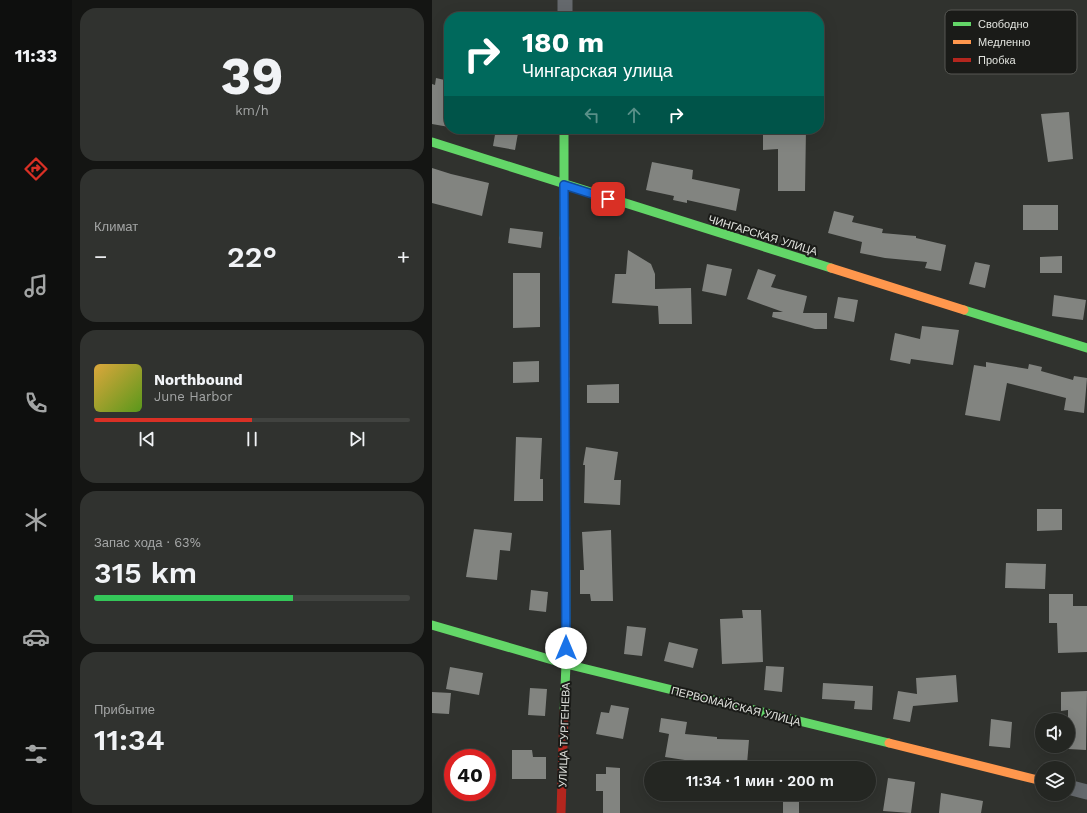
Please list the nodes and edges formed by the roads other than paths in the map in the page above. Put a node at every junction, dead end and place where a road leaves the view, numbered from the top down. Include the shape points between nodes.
1 (566, 0) edge
2 (565, 12) edge
3 (564, 134) edge
4 (432, 142) edge
5 (564, 185) junction
6 (1087, 348) edge
7 (432, 625) edge
8 (566, 664) junction
9 (1035, 779) edge
10 (1075, 789) edge
11 (1087, 792) edge
12 (561, 813) edge

1 - 2 street
3 - 5 street, УЛИЦА ТУРГЕНЕВА
4 - 5 street, ЧИНГАРСКАЯ УЛИЦА
5 - 6 street, ЧИНГАРСКАЯ УЛИЦА
5 - 8 street, УЛИЦА ТУРГЕНЕВА
7 - 8 street, ПЕРВОМАЙСКАЯ УЛИЦА
8 - 9 street, ПЕРВОМАЙСКАЯ УЛИЦА
8 - 12 street, УЛИЦА ТУРГЕНЕВА
10 - 11 street

